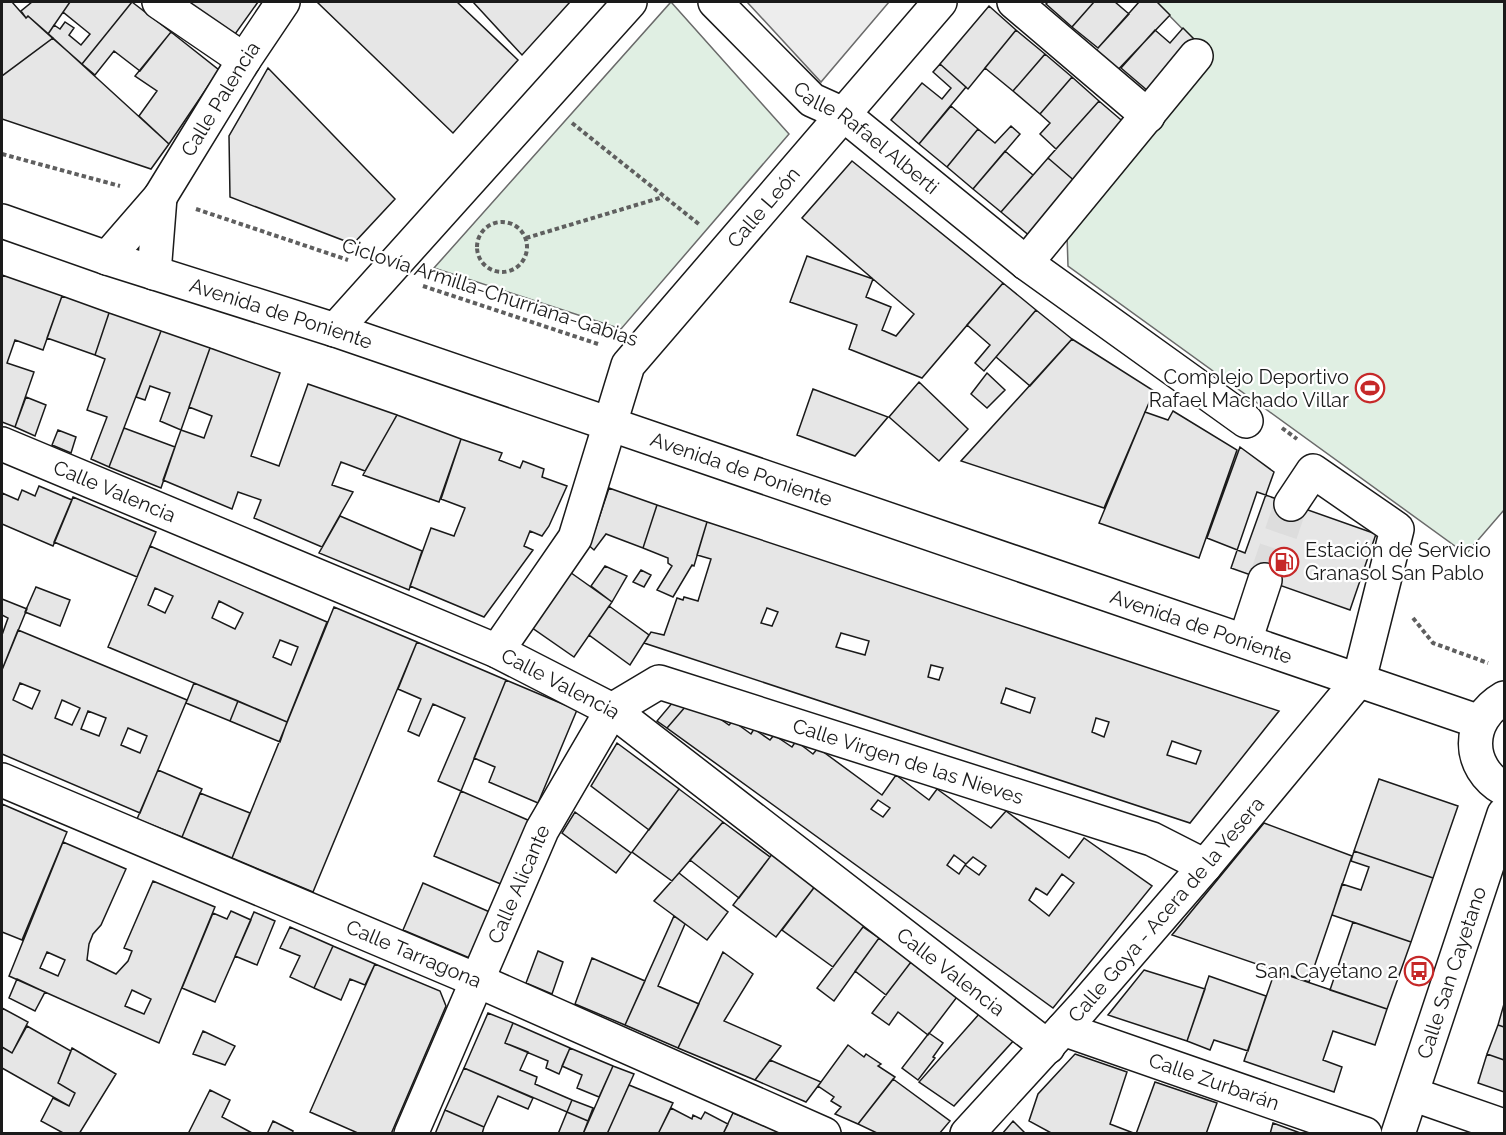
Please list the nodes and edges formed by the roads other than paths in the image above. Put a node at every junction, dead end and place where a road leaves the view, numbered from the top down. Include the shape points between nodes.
1 (159, 2) edge
2 (283, 2) edge
3 (630, 2) edge
4 (715, 2) edge
5 (940, 2) edge
6 (1014, 2) edge
7 (1196, 56) dead end
8 (244, 60) junction
9 (843, 114) junction
10 (1148, 116) junction
11 (160, 197) junction
12 (2, 220) edge
13 (107, 258) junction
14 (1026, 263) junction
15 (154, 273) junction
16 (335, 330) junction
17 (1262, 423) road end
18 (611, 425) junction
19 (2, 444) edge
20 (1291, 504) tunnel mouth
21 (1265, 580) tunnel mouth
22 (1245, 641) junction
23 (497, 651) junction
24 (1359, 680) junction
25 (1504, 698) edge
26 (612, 710) junction
27 (1480, 722) junction
28 (2, 780) edge
29 (1504, 789) edge
30 (1504, 814) edge
31 (1205, 866) junction
32 (476, 980) junction
33 (1056, 1038) junction
34 (1412, 1094) junction
35 (1504, 1126) edge
36 (411, 1134) edge
37 (824, 1134) edge
38 (967, 1134) edge
39 (1365, 1134) edge
40 (1398, 1134) edge

1 - 8 street
2 - 8 street, Calle Palencia
3 - 16 street
4 - 9 street, Calle Rafael Alberti via 812,100
5 - 9 street, Calle León
6 - 10 street
7 - 10 street
8 - 11 street, Calle Palencia
9 - 14 street, Calle Rafael Alberti
9 - 18 street, Calle León via 628,365
10 - 14 street
11 - 13 street, Calle Palencia
11 - 15 street, Calle Palencia
12 - 13 street, Avenida de Poniente
13 - 15 street, Avenida de Poniente
14 - 17 street, Calle Rafael Alberti
15 - 16 street, Avenida de Poniente
16 - 18 street, Avenida de Poniente
18 - 22 street, Avenida de Poniente
18 - 23 street via 575,538
19 - 23 street, Calle Valencia
20 - 24 street via 1313,471 1396,529
21 - 22 street
22 - 24 street, Avenida de Poniente
23 - 26 street, Calle Valencia
24 - 27 street, Avenida de Poniente
24 - 31 street, Calle Goya - Acera de la Yesera
25 - 27 street
26 - 31 street, Calle Virgen de las Nieves via 659,682 1152,839
26 - 32 street, Calle Alicante via 542,830
26 - 33 street, Calle Valencia
27 - 29 street via 1476,755 1493,783
28 - 32 street, Calle Tarragona
30 - 34 street, Calle San Cayetano
31 - 33 street, Calle Goya - Acera de la Yesera
32 - 36 street, Calle Alicante
32 - 37 street, Calle Tarragona
33 - 38 street, Calle Goya - Acera de la Yesera
33 - 39 street, Calle Zurbarán
34 - 35 street
34 - 40 street, Calle San Cayetano

